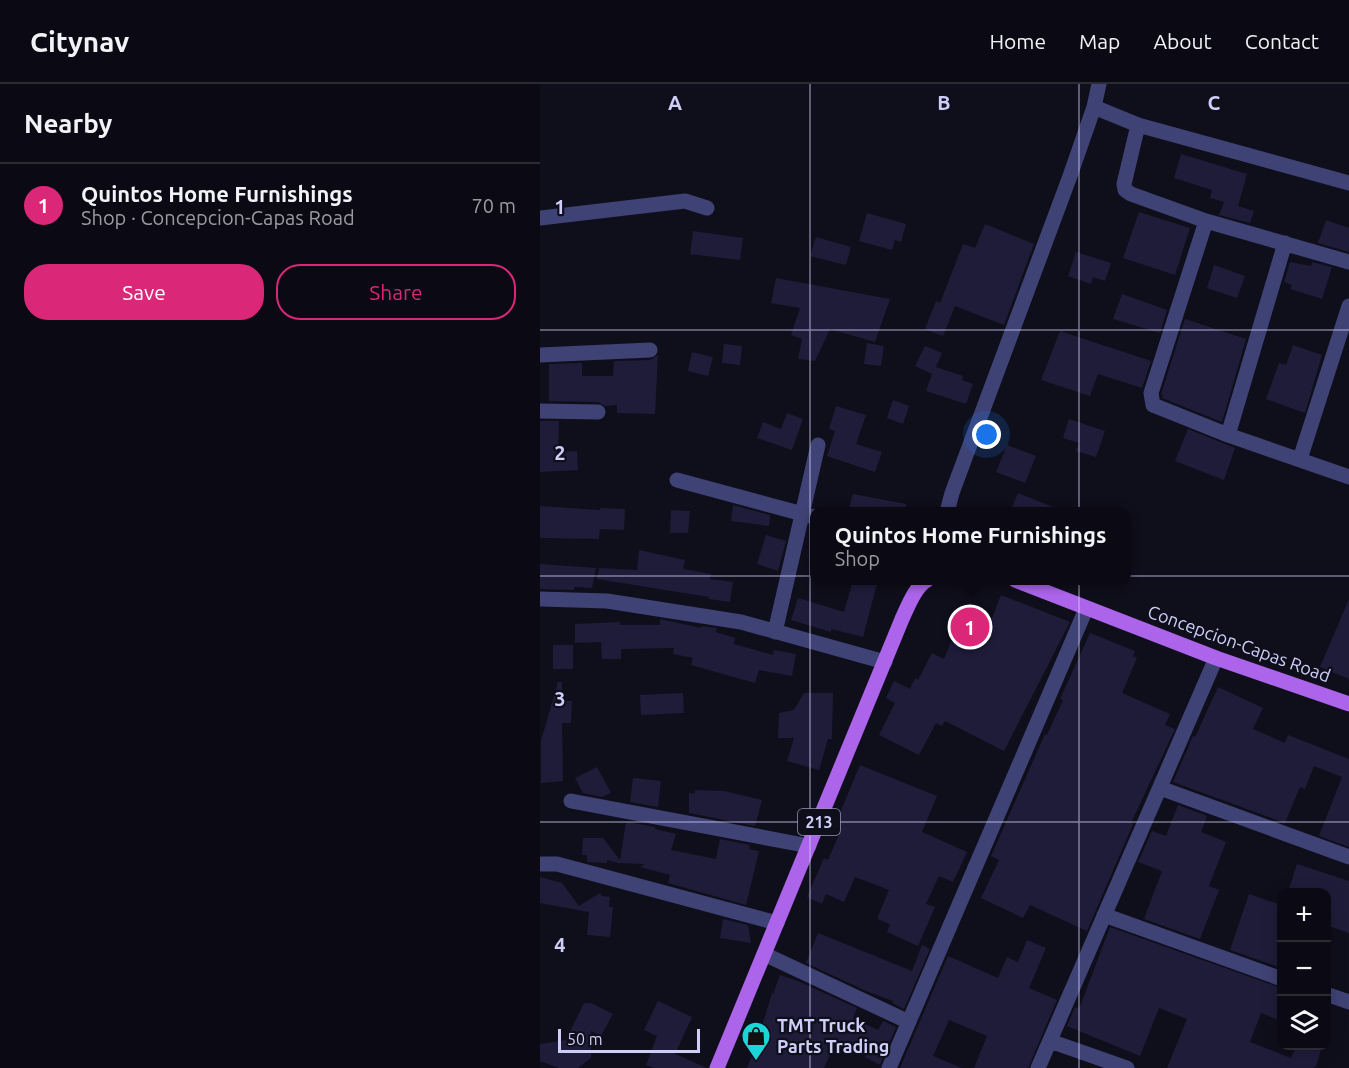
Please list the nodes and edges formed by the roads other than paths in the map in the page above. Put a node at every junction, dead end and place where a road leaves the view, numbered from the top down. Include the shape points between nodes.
1 (1100, 84) edge
2 (1094, 107) junction
3 (1138, 125) junction
4 (1349, 183) edge
5 (707, 208) dead end
6 (540, 218) edge
7 (1206, 221) junction
8 (1285, 243) junction
9 (1349, 262) edge
10 (1349, 306) edge
11 (650, 350) dead end
12 (540, 355) edge
13 (540, 411) edge
14 (598, 412) dead end
15 (1228, 435) junction
16 (818, 446) dead end
17 (1300, 459) junction
18 (1349, 477) edge
19 (677, 480) dead end
20 (948, 507) edge
21 (808, 516) edge
22 (921, 585) edge
23 (1027, 585) edge
24 (540, 599) edge
25 (1086, 609) junction
26 (775, 632) junction
27 (1216, 658) junction
28 (885, 662) junction
29 (1349, 704) edge
30 (1160, 788) junction
31 (571, 801) dead end
32 (809, 846) junction
33 (1349, 857) edge
34 (540, 864) edge
35 (1104, 915) junction
36 (777, 923) junction
37 (764, 954) junction
38 (1277, 977) edge
39 (1331, 996) edge
40 (1349, 1002) edge
41 (909, 1022) junction
42 (1050, 1041) junction
43 (717, 1068) edge
44 (890, 1068) edge
45 (1038, 1068) edge
46 (1127, 1068) edge

1 - 2 street
2 - 3 street
2 - 20 street
3 - 4 street
3 - 7 street via 1125,190
5 - 6 street via 686,201
7 - 8 street
7 - 15 street via 1151,393 1153,405 1158,408
8 - 9 street
8 - 15 street
10 - 17 street
11 - 12 street
13 - 14 street
15 - 17 street
16 - 21 street
17 - 18 street
19 - 21 street
21 - 26 street
22 - 28 main road, 213
23 - 25 main road, Concepcion-Capas Road
24 - 26 street via 607,601 741,622
25 - 27 main road, Concepcion-Capas Road
25 - 41 street
26 - 28 street
27 - 29 main road, Concepcion-Capas Road
27 - 30 street
28 - 32 main road, 213
30 - 33 street
30 - 35 street
31 - 32 street
32 - 36 main road, 213
34 - 36 street via 557,864
35 - 38 street
35 - 42 street
36 - 37 main road, 213
37 - 41 street
37 - 43 main road, 213
39 - 40 street
41 - 44 street
42 - 45 street
42 - 46 street

